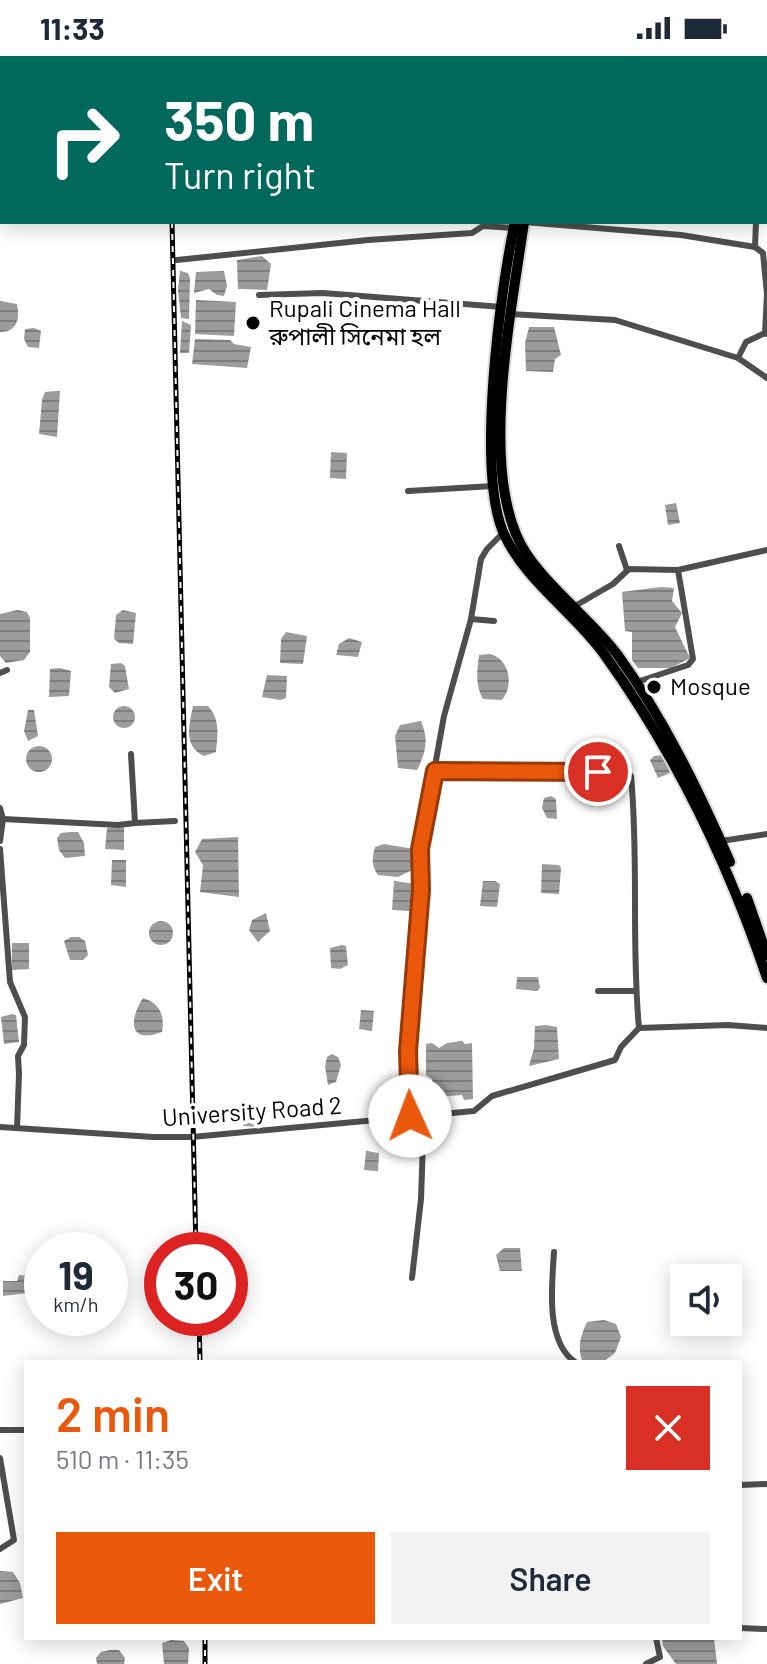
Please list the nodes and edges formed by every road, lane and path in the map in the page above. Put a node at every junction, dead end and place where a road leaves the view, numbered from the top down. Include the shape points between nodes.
1 (524, 224) edge
2 (548, 224) edge
3 (756, 224) edge
4 (514, 225) edge
5 (755, 247) junction
6 (177, 260) dead end
7 (766, 265) edge
8 (259, 295) dead end
9 (506, 310) junction
10 (766, 334) edge
11 (738, 358) junction
12 (767, 378) edge
13 (493, 486) junction
14 (408, 491) dead end
15 (503, 533) junction
16 (619, 546) dead end
17 (767, 550) edge
18 (627, 570) junction
19 (678, 570) junction
20 (575, 606) junction
21 (471, 619) junction
22 (494, 621) dead end
23 (636, 683) junction
24 (131, 754) dead end
25 (435, 771) junction
26 (0, 808) edge
27 (3, 819) junction
28 (175, 821) dead end
29 (135, 823) junction
30 (767, 834) edge
31 (0, 841) edge
32 (721, 841) junction
33 (0, 849) edge
34 (767, 955) edge
35 (9, 973) junction
36 (0, 974) edge
37 (767, 978) edge
38 (598, 991) dead end
39 (635, 991) junction
40 (639, 1028) junction
41 (767, 1028) edge
42 (424, 1114) junction
43 (410, 1116) junction
44 (0, 1127) edge
45 (17, 1128) junction
46 (554, 1252) dead end
47 (412, 1278) dead end
48 (572, 1360) edge
49 (0, 1430) edge
50 (24, 1430) edge
51 (0, 1458) edge
52 (767, 1484) edge
53 (742, 1485) edge
54 (0, 1549) edge
55 (742, 1628) edge
56 (767, 1629) edge
57 (656, 1640) edge
58 (646, 1664) edge

1 - 9 highway
2 - 5 street
3 - 5 street
4 - 6 street
4 - 9 highway
5 - 7 street
7 - 10 street
8 - 9 street via 323,293
9 - 11 street via 615,320
9 - 13 highway via 492,416
9 - 20 highway via 506,503 526,554
10 - 11 street via 746,342
11 - 12 street
13 - 14 street
13 - 15 highway
15 - 21 street via 481,559
15 - 37 highway via 523,567 600,648 667,748 743,908
16 - 18 street
17 - 19 street
18 - 19 street
18 - 20 street
19 - 23 street via 693,659
20 - 23 highway
21 - 22 street
21 - 25 street
23 - 32 highway via 679,752
24 - 29 street
25 - 39 street via 625,771 631,776 636,821
25 - 43 street via 420,849 408,1051
26 - 27 street
27 - 29 street
27 - 31 street
28 - 29 street
30 - 32 street
32 - 34 highway
33 - 35 street
35 - 36 street
35 - 45 street via 25,1017 18,1056
38 - 39 street
39 - 40 street
40 - 41 street
40 - 42 street, University Road 2 via 615,1060 492,1096 474,1111
42 - 43 street, University Road 2
42 - 47 street
43 - 45 street, University Road 2 via 192,1137
44 - 45 street, University Road 2
46 - 48 street via 551,1312 565,1355
49 - 50 street
51 - 54 street via 14,1540
52 - 53 street
55 - 56 street
57 - 58 street via 660,1657

